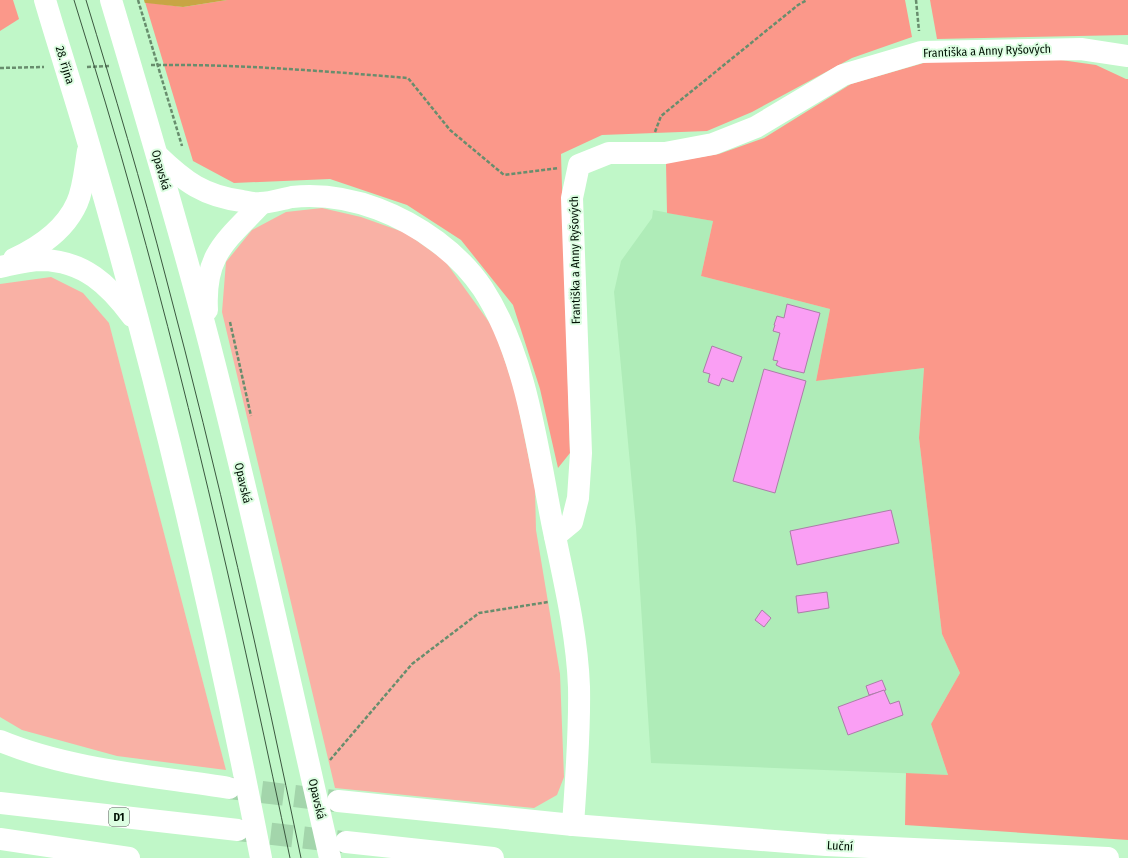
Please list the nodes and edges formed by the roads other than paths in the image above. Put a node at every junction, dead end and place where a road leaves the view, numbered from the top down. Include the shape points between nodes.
1 (45, 0) edge
2 (111, 0) edge
3 (1128, 56) edge
4 (87, 137) junction
5 (158, 156) junction
6 (261, 204) junction
7 (0, 266) edge
8 (139, 325) junction
9 (208, 340) junction
10 (555, 536) junction
11 (0, 741) edge
12 (229, 788) tunnel mouth
13 (338, 801) tunnel mouth
14 (0, 803) edge
15 (573, 825) junction
16 (238, 830) tunnel mouth
17 (0, 839) edge
18 (346, 842) tunnel mouth
19 (129, 858) edge
20 (261, 858) edge
21 (330, 858) edge
22 (493, 858) edge
23 (1108, 858) edge

1 - 4 main road, 28. října
2 - 5 main road, Opavská
3 - 10 main road, Františka a Anny Ryšových via 1081,48 921,52 843,75 756,127 713,144 665,153 609,153 579,165 572,198 581,452 578,498 572,522
4 - 7 main road via 80,191 72,212 48,240
4 - 8 main road
5 - 6 main road via 183,180 205,191 233,200
5 - 9 main road, Opavská
6 - 9 main road via 226,240 210,269 207,286
6 - 10 main road via 282,198 315,196 338,198 366,205 418,228 446,248 471,273 482,286 498,314 515,355 531,418
7 - 8 main road via 43,260 75,267 105,284
8 - 20 main road via 203,584
9 - 21 main road, Opavská
10 - 15 main road via 579,684
11 - 12 main road via 67,761
13 - 15 main road, Luční
14 - 16 main road, D1
15 - 23 main road, Luční via 826,845
17 - 19 main road
18 - 22 main road

